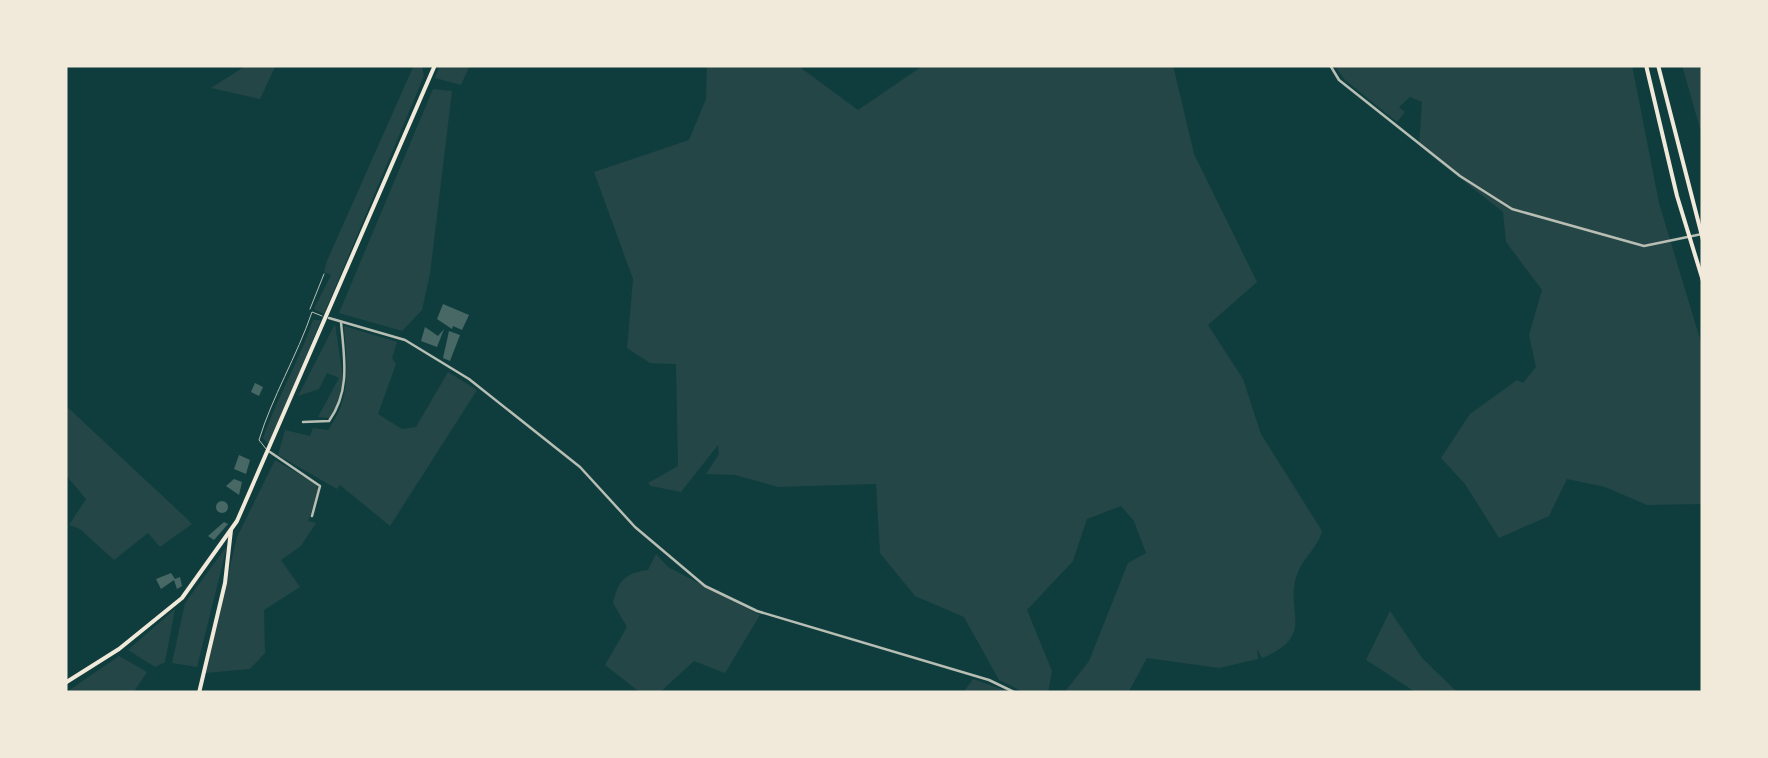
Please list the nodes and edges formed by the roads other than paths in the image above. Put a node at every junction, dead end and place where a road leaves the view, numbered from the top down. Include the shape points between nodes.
1 (426, 65) edge
2 (1330, 65) edge
3 (1646, 65) edge
4 (1658, 65) edge
5 (434, 67) edge
6 (1703, 233) edge
7 (1703, 240) edge
8 (324, 274) dead end
9 (1703, 281) edge
10 (312, 312) junction
11 (329, 318) junction
12 (341, 320) junction
13 (303, 422) dead end
14 (270, 452) junction
15 (312, 516) dead end
16 (231, 530) junction
17 (65, 683) edge
18 (199, 693) edge
19 (1016, 693) edge

1 - 5 street
2 - 6 street via 1339,80 1444,164 1512,209 1636,245
3 - 9 main road
4 - 7 main road
5 - 11 main road
8 - 10 lane
10 - 11 lane
10 - 14 lane via 259,440
11 - 12 street
11 - 14 main road
12 - 13 street via 345,376 338,408 329,421
12 - 19 street via 405,340 479,386 580,467 656,547 705,586 757,611
14 - 15 street via 320,486
14 - 16 main road
16 - 17 main road via 182,598
16 - 18 main road

